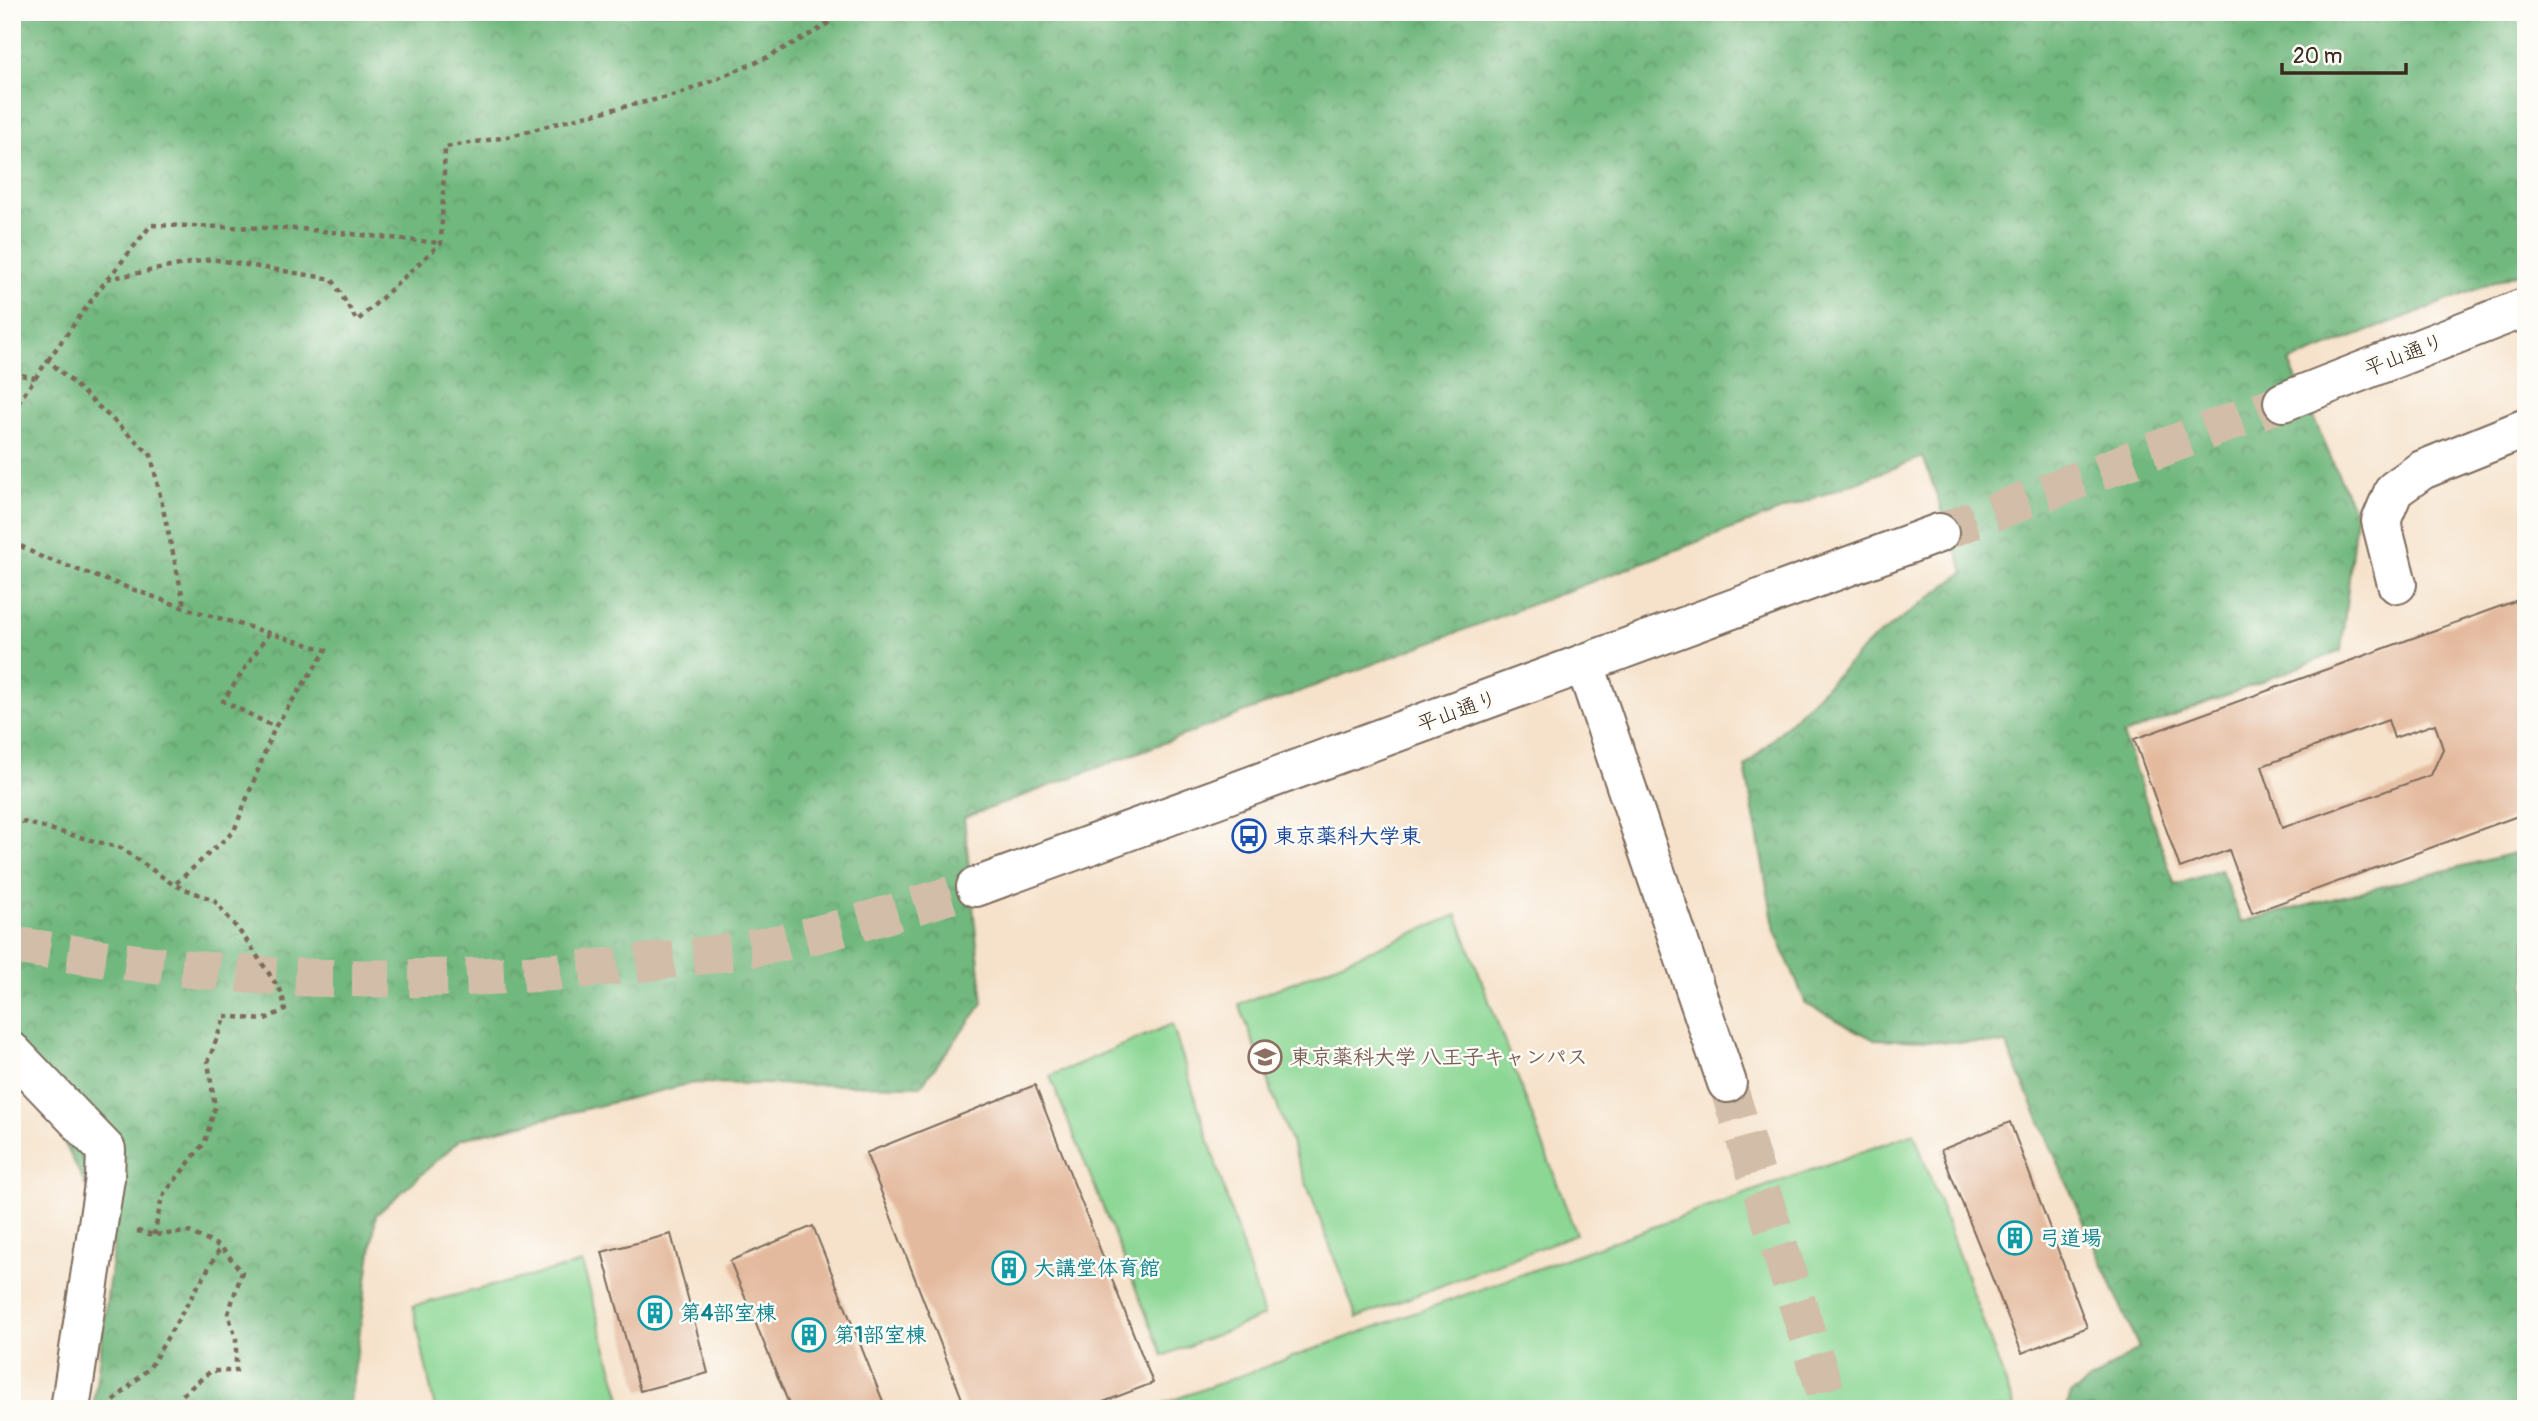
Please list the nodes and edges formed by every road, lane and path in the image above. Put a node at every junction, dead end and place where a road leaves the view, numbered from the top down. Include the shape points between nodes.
1 (844, 12) edge
2 (441, 243) junction
3 (107, 279) junction
4 (2526, 307) edge
5 (48, 360) junction
6 (12, 373) edge
7 (35, 378) junction
8 (2283, 402) tunnel mouth
9 (12, 411) edge
10 (2526, 428) edge
11 (1938, 533) tunnel mouth
12 (12, 541) edge
13 (2397, 584) dead end
14 (185, 608) junction
15 (269, 633) junction
16 (1585, 665) junction
17 (275, 727) junction
18 (12, 819) edge
19 (174, 885) junction
20 (976, 887) tunnel mouth
21 (12, 1052) edge
22 (1727, 1083) tunnel mouth
23 (98, 1226) junction
24 (154, 1235) junction
25 (221, 1247) junction
26 (70, 1409) edge
27 (106, 1409) edge
28 (180, 1409) edge

1 - 2 path via 765,59 680,94 507,137 444,147
2 - 3 path via 301,229 151,225
2 - 3 path via 357,321 332,279 211,259
3 - 5 path
4 - 8 main road, 平山通り
5 - 7 path
5 - 14 path via 151,455
6 - 7 path
7 - 9 path
10 - 13 main road via 2422,470 2394,490 2381,521
11 - 16 main road, 平山通り
12 - 14 path via 39,556
14 - 15 path
15 - 17 path via 223,701
15 - 17 path via 326,650
16 - 20 main road, 平山通り
16 - 22 main road
17 - 19 path via 234,831
18 - 19 path via 121,848
19 - 24 path via 214,900 282,993 285,1010 263,1020 225,1016 208,1062 215,1107 205,1142 162,1197
21 - 23 main road via 106,1150
23 - 24 path
23 - 26 main road
24 - 25 path via 189,1233
25 - 27 path via 150,1367
25 - 28 path via 242,1272 228,1314 236,1338 236,1371 211,1371 181,1395

